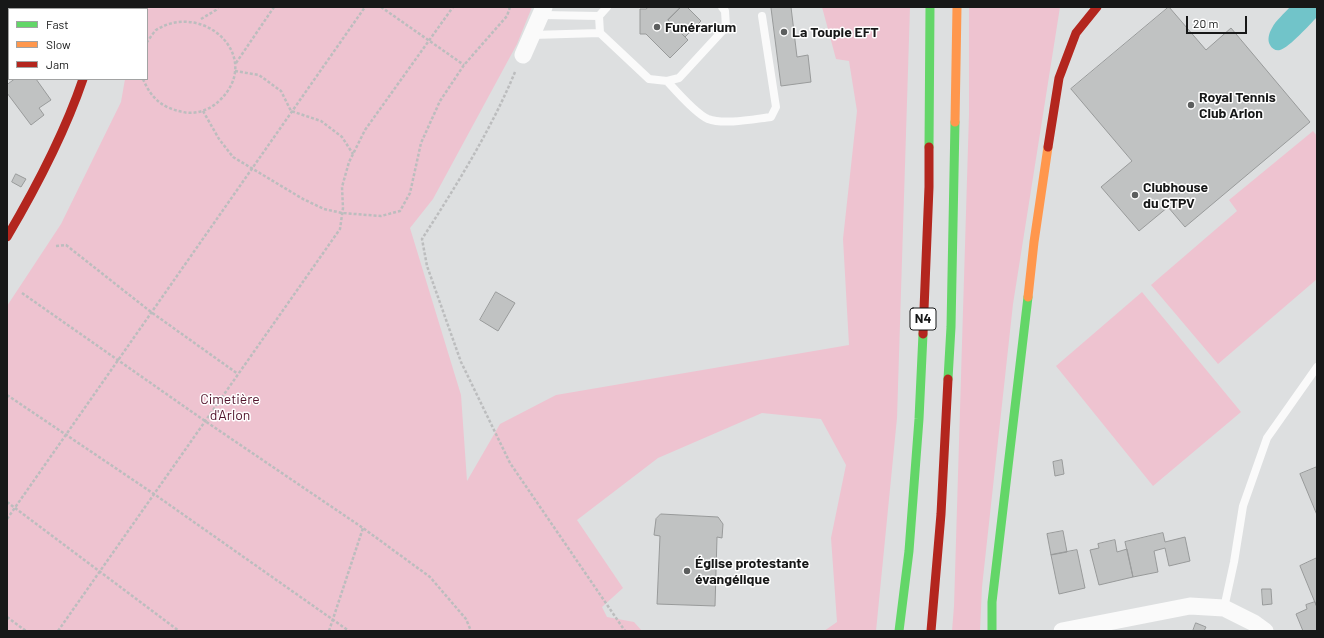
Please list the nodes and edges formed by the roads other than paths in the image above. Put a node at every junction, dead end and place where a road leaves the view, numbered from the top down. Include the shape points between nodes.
1 (607, 7) edge
2 (722, 7) edge
3 (930, 7) edge
4 (957, 7) edge
5 (1097, 7) edge
6 (543, 11) edge
7 (599, 16) junction
8 (762, 16) dead end
9 (600, 33) junction
10 (532, 35) junction
11 (523, 55) road end
12 (83, 80) edge
13 (667, 81) junction
14 (7, 237) edge
15 (1317, 367) edge
16 (1224, 608) junction
17 (899, 631) edge
18 (931, 631) edge
19 (992, 631) edge
20 (1062, 631) edge
21 (1265, 631) edge

1 - 7 lane
2 - 13 lane via 725,10 726,27 679,78
3 - 17 main road, N4 via 929,187 919,419 909,551
4 - 18 main road, N4 via 951,327 941,514
5 - 19 main road via 1076,33 1059,78 1034,242 992,602
6 - 7 lane
6 - 10 street
7 - 9 lane
8 - 13 lane via 776,108 770,117 726,121 708,119 692,107
9 - 10 lane
9 - 13 lane via 650,79
10 - 11 street
12 - 14 main road via 74,107 52,156
15 - 16 lane via 1267,438 1243,506
16 - 20 street via 1190,606
16 - 21 street

